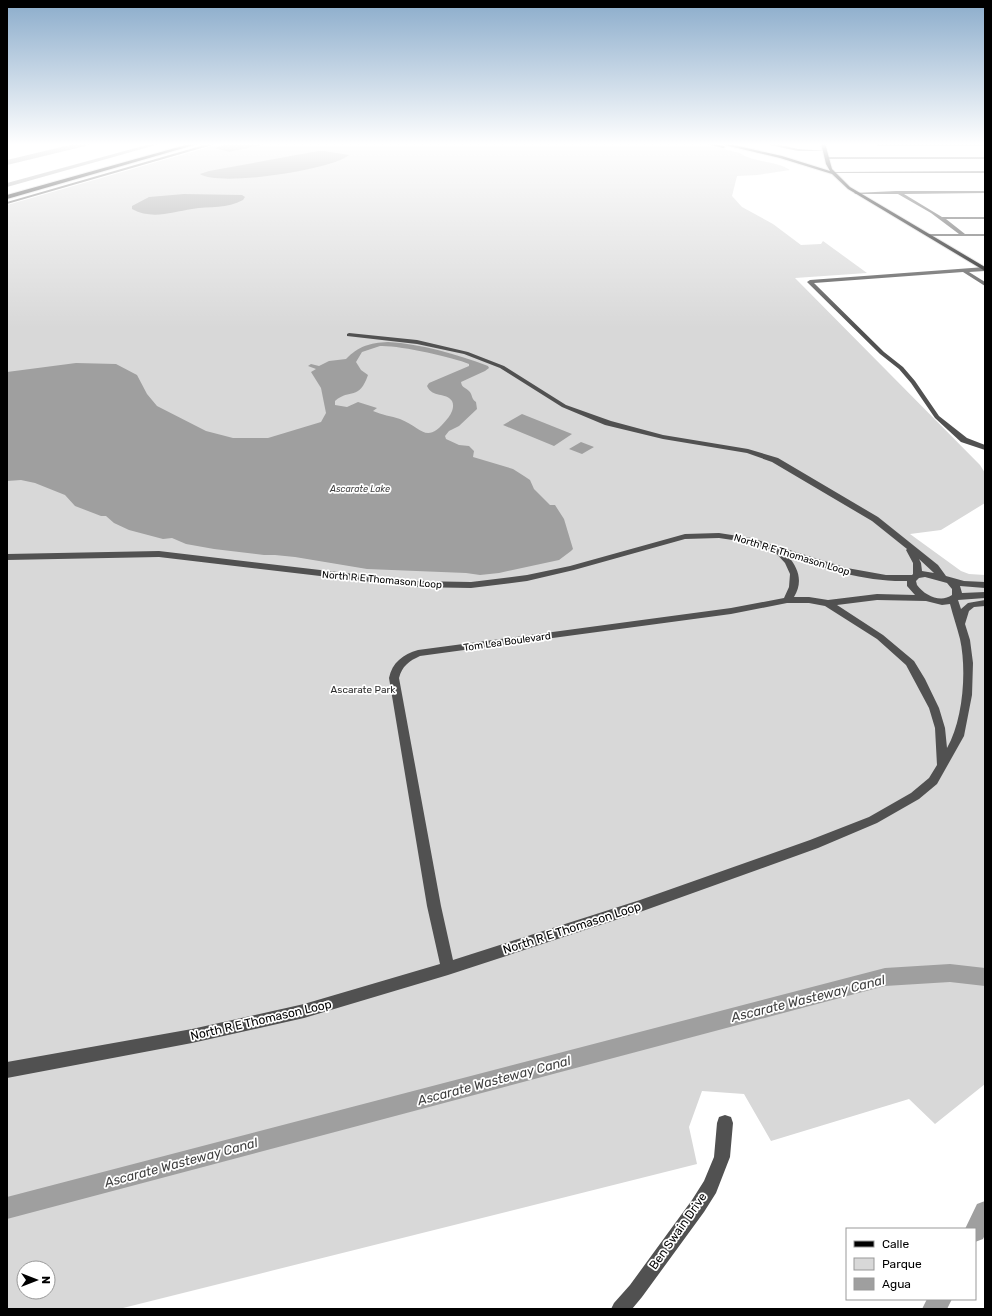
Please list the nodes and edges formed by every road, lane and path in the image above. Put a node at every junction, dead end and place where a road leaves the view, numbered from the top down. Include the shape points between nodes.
1 (876, 204) edge
2 (919, 204) edge
3 (941, 218) junction
4 (985, 218) edge
5 (928, 235) junction
6 (964, 235) junction
7 (985, 235) edge
8 (985, 269) edge
9 (963, 270) junction
10 (985, 284) edge
11 (350, 335) dead end
12 (985, 448) edge
13 (772, 547) junction
14 (908, 547) junction
15 (7, 557) edge
16 (935, 567) junction
17 (915, 577) junction
18 (946, 579) junction
19 (984, 585) edge
20 (985, 595) edge
21 (926, 598) junction
22 (955, 598) junction
23 (787, 600) junction
24 (828, 603) junction
25 (985, 604) edge
26 (962, 626) junction
27 (942, 764) junction
28 (448, 968) junction
29 (7, 1070) edge
30 (725, 1123) dead end
31 (620, 1309) edge

1 - 5 main road
2 - 3 street
3 - 4 street
3 - 6 street
5 - 6 street
5 - 8 main road
6 - 7 street
8 - 9 street
9 - 10 street
9 - 12 street via 810,282 901,368 937,417 964,440
11 - 14 street via 416,342 466,353 502,367 564,406 608,423 664,437 762,455 786,465 874,520
13 - 15 street, North R E Thomason Loop via 734,536 701,534 527,578 471,585 414,584 159,554
13 - 17 street, North R E Thomason Loop via 853,573 874,577
13 - 23 street via 783,555 794,574 796,583
14 - 16 street
14 - 17 street via 917,563
16 - 18 street
16 - 19 street via 962,580
17 - 18 street, North R E Thomason Loop via 929,574
17 - 21 street via 912,586 914,590
18 - 19 street, North R E Thomason Loop
18 - 22 street, North R E Thomason Loop via 957,588
20 - 22 street, Tom Lea Boulevard
21 - 22 street, Tom Lea Boulevard via 941,602
21 - 24 street, Tom Lea Boulevard via 877,597
22 - 26 street, North R E Thomason Loop
23 - 24 street, Tom Lea Boulevard
23 - 28 street, Tom Lea Boulevard via 738,610 418,653 398,664 394,678 434,906
24 - 27 street via 880,637 910,663 934,708 940,728
25 - 26 street via 968,606 964,610
26 - 27 street, North R E Thomason Loop via 968,663 967,694 959,736
27 - 28 street, North R E Thomason Loop via 933,781 915,796 873,820 814,844 640,906
28 - 29 street, North R E Thomason Loop via 304,1011 192,1036
30 - 31 street, Ben Swain Drive via 722,1157 710,1187 636,1291

